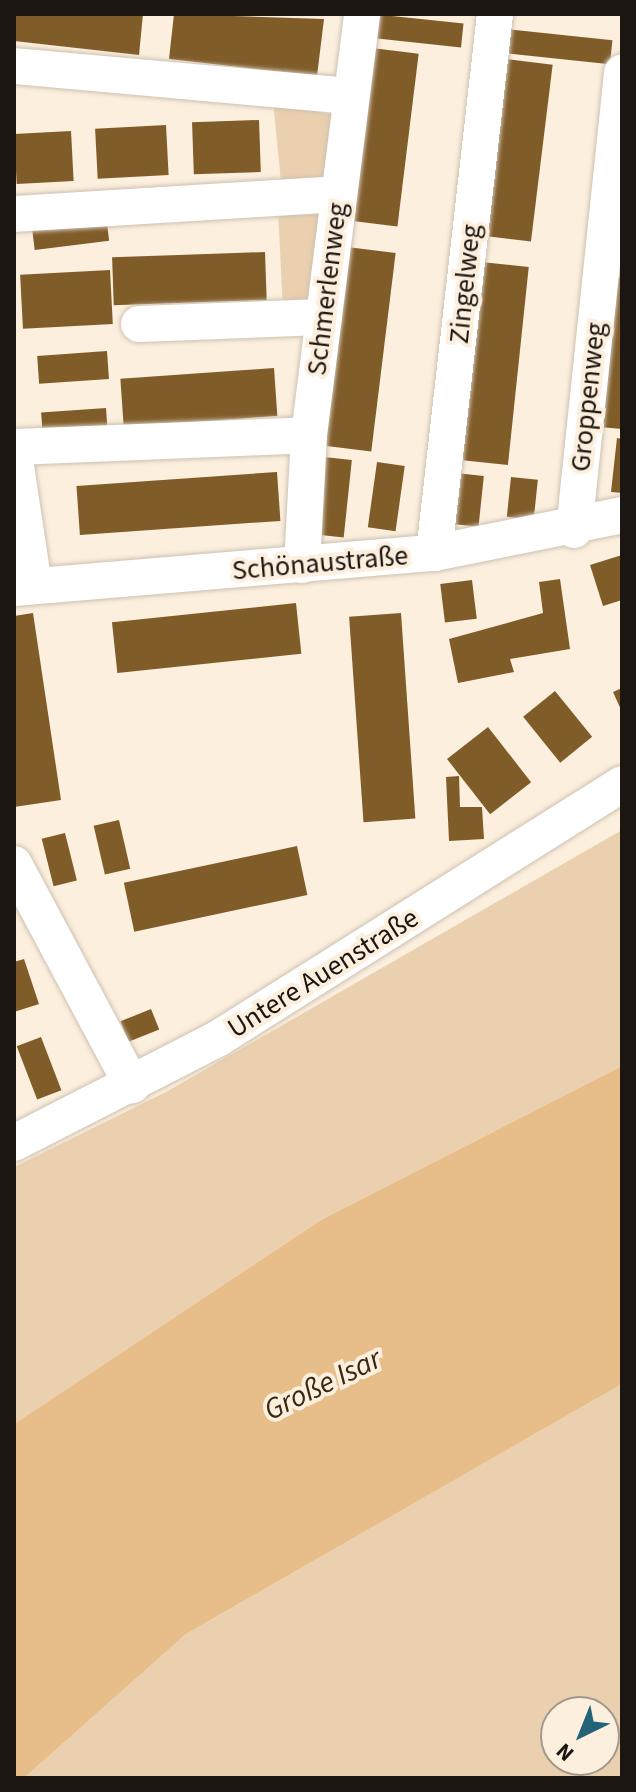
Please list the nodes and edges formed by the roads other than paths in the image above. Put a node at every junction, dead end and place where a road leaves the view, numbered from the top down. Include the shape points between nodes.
1 (362, 14) edge
2 (495, 14) edge
3 (14, 66) edge
4 (622, 73) edge
5 (349, 96) junction
6 (338, 194) junction
7 (14, 214) edge
8 (324, 317) junction
9 (139, 324) dead end
10 (309, 435) junction
11 (14, 450) edge
12 (622, 515) edge
13 (574, 530) junction
14 (434, 553) junction
15 (302, 565) junction
16 (23, 569) edge
17 (622, 784) edge
18 (14, 864) edge
19 (30, 929) edge
20 (132, 1085) junction
21 (14, 1143) edge

1 - 5 street, Schmerlenweg
2 - 14 street, Zingelweg
3 - 5 street
4 - 13 street, Groppenweg
5 - 6 street, Schmerlenweg
6 - 7 street
6 - 8 street, Schmerlenweg
8 - 9 street
8 - 10 street, Schmerlenweg
10 - 11 street
10 - 15 street, Schmerlenweg
11 - 16 street
12 - 13 street, Schönaustraße
13 - 14 street, Schönaustraße
14 - 15 street, Schönaustraße
15 - 16 street, Schönaustraße
17 - 20 street, Untere Auenstraße
18 - 19 street
19 - 20 street
20 - 21 street, Untere Auenstraße

